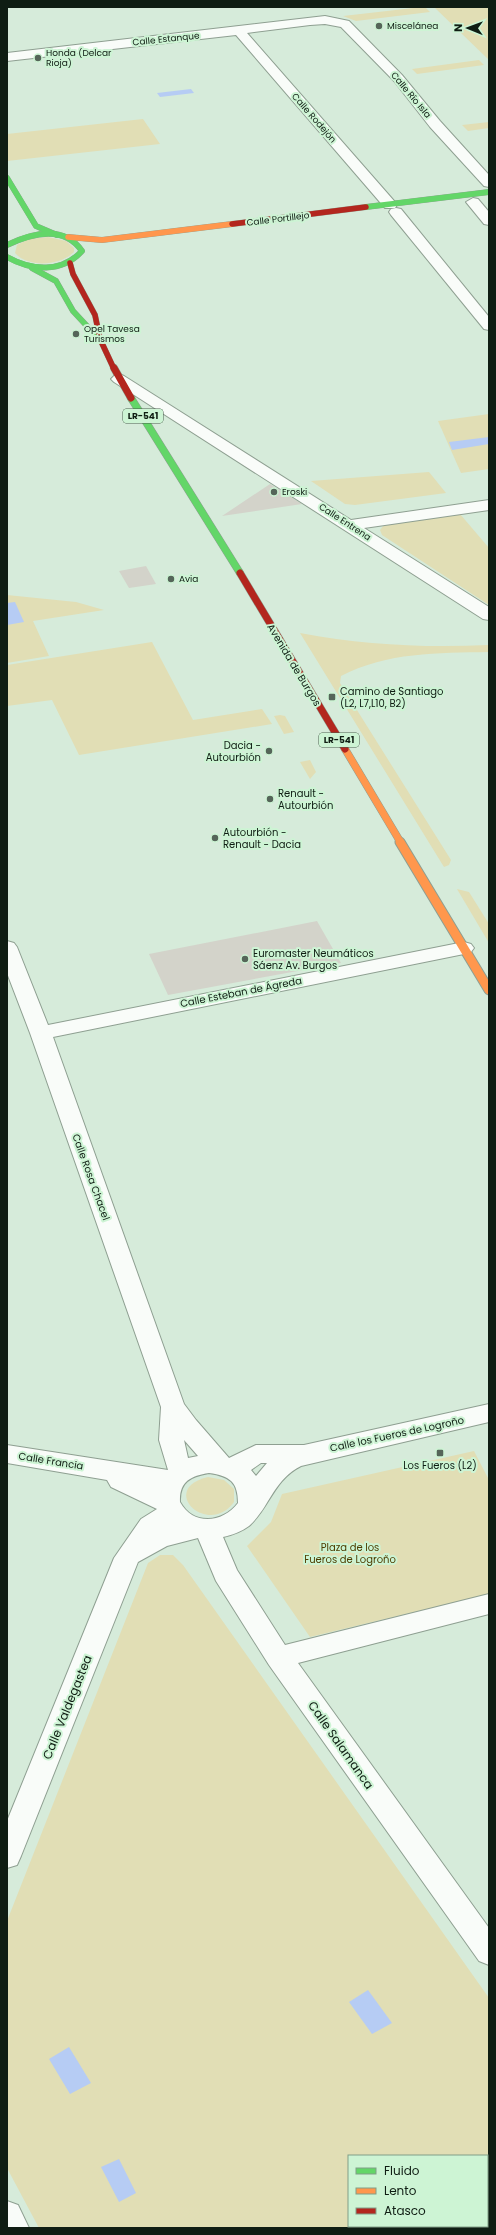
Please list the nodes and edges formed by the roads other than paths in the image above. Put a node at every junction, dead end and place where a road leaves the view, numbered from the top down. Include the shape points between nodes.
1 (325, 20) joint
2 (239, 31) junction
3 (7, 57) edge
4 (7, 178) edge
5 (489, 183) edge
6 (489, 192) edge
7 (489, 200) edge
8 (473, 202) junction
9 (393, 209) junction
10 (489, 221) edge
11 (18, 231) dead end
12 (57, 235) junction
13 (68, 237) junction
14 (8, 244) edge
15 (74, 260) junction
16 (10, 261) edge
17 (25, 266) junction
18 (489, 326) edge
19 (100, 339) junction
20 (119, 379) junction
21 (489, 505) edge
22 (349, 525) junction
23 (489, 615) edge
24 (7, 947) edge
25 (464, 948) junction
26 (489, 990) edge
27 (41, 1033) junction
28 (173, 1407) junction
29 (489, 1413) edge
30 (7, 1454) edge
31 (305, 1454) junction
32 (227, 1466) junction
33 (173, 1492) junction
34 (251, 1506) junction
35 (202, 1528) junction
36 (127, 1558) junction
37 (489, 1604) edge
38 (279, 1657) junction
39 (7, 1856) edge
40 (489, 1952) edge
41 (7, 2216) edge
42 (13, 2228) edge

1 - 2 street, Calle Estanque
1 - 5 street, Calle Río Isla via 345,24 398,78 435,124
2 - 3 street, Calle Estanque
2 - 9 street, Calle Rodejón
4 - 12 main road via 36,226
6 - 9 main road, Calle Portillejo
7 - 8 main road, Calle Portillejo
8 - 9 main road, Calle Portillejo
8 - 10 street
9 - 13 main road, Calle Portillejo via 102,240
9 - 15 main road, Calle Portillejo via 94,250
9 - 18 street, Calle Rodejón
11 - 14 main road via 18,235
12 - 13 main road, Calle Portillejo
12 - 14 main road via 30,235
13 - 15 main road, LR-541 via 81,246 82,251
15 - 17 main road, LR-541 via 49,267
15 - 19 main road, Avenida de Burgos / LR-541 via 73,274 95,315
16 - 17 main road, LR-541
17 - 19 main road, Avenida de Burgos / LR-541 via 57,281 72,310
19 - 20 main road, Avenida de Burgos / LR-541
20 - 22 street, Calle Entrena
20 - 25 main road, Avenida de Burgos / LR-541 via 190,490
21 - 22 street
22 - 23 street, Calle Entrena
24 - 27 street, Calle Rosa Chacel
25 - 26 main road, Avenida de Burgos / LR-541
25 - 27 street, Calle Esteban de Ágreda
27 - 28 street, Calle Rosa Chacel
28 - 32 street, Calle Rosa Chacel via 187,1427
28 - 33 street, Calle Rosa Chacel via 170,1422
29 - 31 street, Calle los Fueros de Logroño
30 - 33 street, Calle Francia via 95,1468
31 - 32 street, Calle los Fueros de Logroño via 256,1454
31 - 34 street, Calle los Fueros de Logroño via 292,1458 274,1472
32 - 33 street via 193,1466
32 - 34 street via 243,1476 250,1485 253,1495
33 - 35 street via 182,1522
33 - 36 street, Calle Valdegastea
34 - 35 street via 245,1515 234,1523 222,1528
35 - 36 street via 159,1538
35 - 38 street, Calle Salamanca via 225,1574
36 - 39 street, Calle Valdegastea
37 - 38 street
38 - 40 street, Calle Salamanca
41 - 42 street

